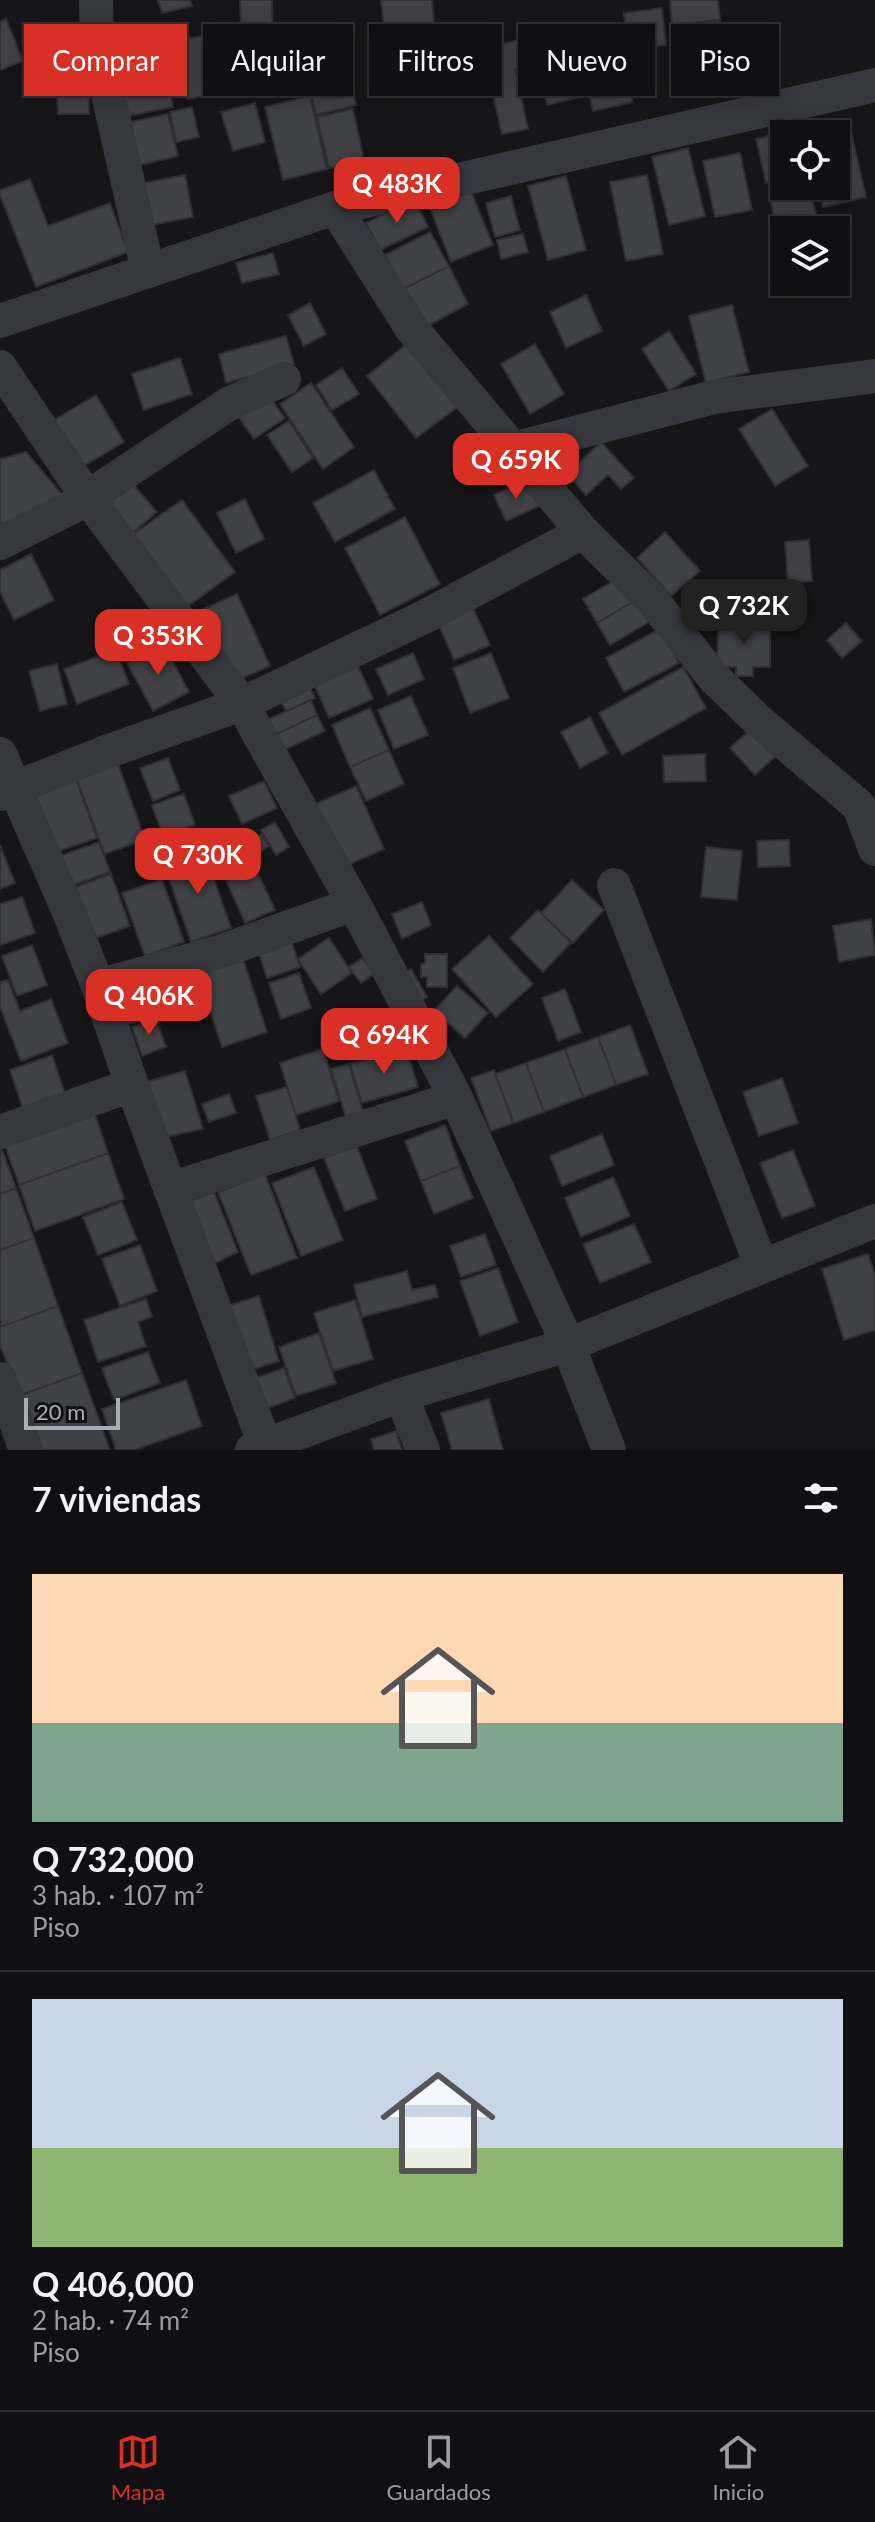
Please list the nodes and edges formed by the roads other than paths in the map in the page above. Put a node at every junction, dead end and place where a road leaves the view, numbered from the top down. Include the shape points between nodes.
1 (96, 0) edge
2 (875, 85) edge
3 (335, 208) junction
4 (148, 271) junction
5 (0, 321) edge
6 (0, 367) edge
7 (875, 376) edge
8 (284, 379) dead end
9 (513, 449) junction
10 (87, 497) junction
11 (583, 532) junction
12 (0, 543) edge
13 (242, 704) junction
14 (0, 754) edge
15 (7, 792) edge
16 (867, 804) edge
17 (875, 849) edge
18 (614, 885) dead end
19 (354, 904) junction
20 (98, 986) junction
21 (132, 1085) junction
22 (456, 1098) junction
23 (0, 1132) edge
24 (170, 1189) junction
25 (875, 1221) edge
26 (762, 1267) junction
27 (568, 1345) junction
28 (0, 1379) edge
29 (401, 1395) junction
30 (258, 1447) edge
31 (26, 1450) edge
32 (423, 1450) edge
33 (609, 1450) edge

1 - 4 street via 97,45
2 - 3 street
3 - 4 street
3 - 9 street via 412,329
4 - 5 street
6 - 10 street
7 - 9 street via 714,397
8 - 10 street via 230,403
9 - 11 street
10 - 12 street
10 - 13 street
11 - 13 street via 424,617
11 - 16 street via 653,601 715,679 762,724
13 - 15 street
13 - 19 street
14 - 15 street
15 - 20 street via 69,912
16 - 17 street
18 - 26 street
19 - 20 street via 222,951
19 - 22 street
20 - 21 street
21 - 23 street
21 - 24 street
22 - 24 street
22 - 27 street
24 - 30 street
25 - 26 street
26 - 27 street
27 - 29 street
27 - 33 street
28 - 31 street
29 - 30 street
29 - 32 street

